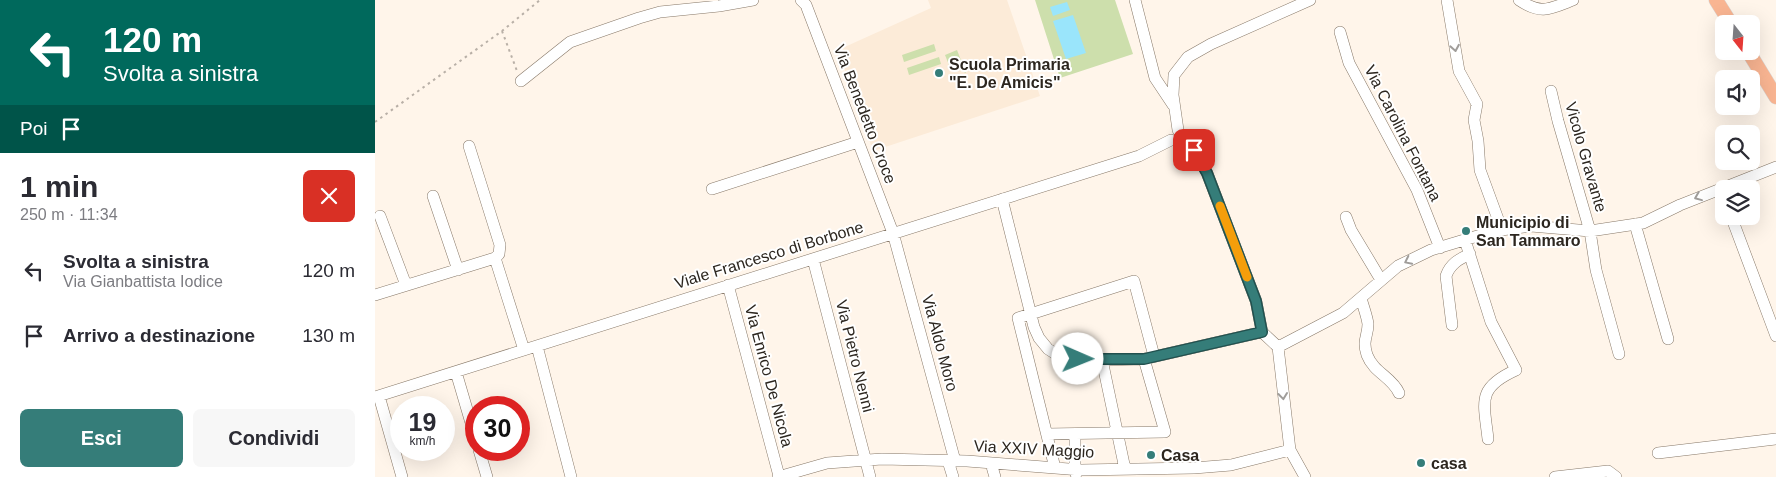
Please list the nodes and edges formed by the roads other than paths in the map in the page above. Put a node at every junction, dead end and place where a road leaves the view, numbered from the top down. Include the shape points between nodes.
1 (753, 0) edge
2 (1135, 0) edge
3 (1310, 0) edge
4 (1447, 0) edge
5 (1519, 0) edge
6 (1573, 0) edge
7 (1716, 0) edge
8 (804, 3) edge
9 (1725, 15) edge
10 (1340, 32) dead end
11 (1753, 60) edge
12 (521, 81) road end
13 (1551, 92) dead end
14 (1776, 97) edge
15 (1175, 107) junction
16 (1177, 137) junction
17 (858, 142) junction
18 (469, 146) dead end
19 (1776, 167) edge
20 (1749, 180) edge
21 (712, 189) dead end
22 (1715, 195) edge
23 (433, 196) dead end
24 (1002, 199) junction
25 (380, 216) dead end
26 (1346, 217) dead end
27 (1635, 224) junction
28 (1734, 225) edge
29 (1502, 230) junction
30 (1590, 231) junction
31 (893, 234) junction
32 (1465, 240) junction
33 (1440, 248) junction
34 (1470, 254) junction
35 (495, 258) junction
36 (813, 259) junction
37 (458, 270) junction
38 (1381, 280) junction
39 (728, 285) junction
40 (406, 286) junction
41 (375, 295) edge
42 (1361, 298) junction
43 (1031, 314) junction
44 (1453, 325) dead end
45 (1262, 332) junction
46 (1776, 336) edge
47 (1668, 339) dead end
48 (537, 346) junction
49 (1278, 348) junction
50 (525, 350) junction
51 (1619, 354) dead end
52 (1149, 358) junction
53 (1102, 360) junction
54 (456, 372) junction
55 (1399, 393) dead end
56 (377, 397) edge
57 (465, 403) edge
58 (1118, 433) junction
59 (1047, 434) junction
60 (1075, 434) junction
61 (1489, 439) dead end
62 (1776, 439) edge
63 (1290, 450) junction
64 (1658, 453) dead end
65 (865, 460) junction
66 (482, 461) edge
67 (951, 461) junction
68 (991, 463) junction
69 (1217, 466) junction
70 (1055, 468) junction
71 (1125, 469) junction
72 (1076, 473) edge
73 (1106, 473) edge
74 (1155, 473) edge
75 (402, 477) edge
76 (487, 477) edge
77 (571, 477) edge
78 (778, 477) edge
79 (870, 477) edge
80 (953, 477) edge
81 (995, 477) edge
82 (1222, 477) edge
83 (1305, 477) edge
84 (1555, 477) edge
85 (1616, 477) edge

1 - 12 street via 660,12 570,42
2 - 15 street via 1155,78
3 - 15 street via 1188,57 1174,75
4 -> 29 street via 1459,70 1477,104 1474,120 1480,170
5 - 6 street via 1538,10 1549,10
7 - 9 main road
8 - 17 street, Via Benedetto Croce
10 - 33 street, Via Carolina Fontana via 1349,63 1417,190
11 - 14 main road
13 - 30 street, Vicolo Gravante
15 - 16 street
16 - 24 street, Viale Francesco di Borbone via 1139,156
16 - 45 street via 1194,150 1207,173 1256,301
17 - 21 street
17 - 31 street, Via Benedetto Croce
18 - 35 street via 500,245
19 - 20 street
22 -> 27 street via 1680,205
23 - 37 street
24 - 31 street, Viale Francesco di Borbone
24 - 43 street
25 - 40 street
26 - 38 street
27 - 30 street
27 - 47 street
28 - 46 street
29 - 30 street via 1531,226
29 - 32 street
30 - 51 street, Vicolo Gravante via 1596,270
31 - 36 street, Viale Francesco di Borbone
31 - 67 street, Via Aldo Moro
32 - 33 street
32 - 34 street
33 -> 38 street via 1398,266
34 - 44 street via 1458,260 1446,276
34 - 61 street via 1491,322 1517,370 1496,382 1487,392 1484,403
35 - 37 street
35 - 50 street
36 - 39 street, Viale Francesco di Borbone
36 - 65 street, Via Pietro Nenni
37 - 40 street
38 - 42 street
39 - 48 street, Viale Francesco di Borbone
39 - 78 street, Via Enrico De Nicola
40 - 41 street
42 - 49 street via 1343,313
42 - 55 street via 1368,321 1364,337 1367,353 1372,365 1395,385
43 - 52 street via 1134,281
43 - 53 street via 1039,338 1048,349 1059,356
43 - 59 street via 1018,318
45 - 49 street
45 - 52 street
48 - 50 street, Viale Francesco di Borbone
48 - 77 street
49 -> 63 street
50 - 54 street, Viale Francesco di Borbone
52 - 53 street
52 - 58 street via 1165,432
53 - 58 street
54 - 56 street, Viale Francesco di Borbone
54 - 57 street
56 - 75 street
58 - 60 street
58 - 71 street
59 - 60 street
59 - 70 street
60 - 72 street
62 - 64 street
63 - 69 street, Via XXIV Maggio
63 - 83 street
65 - 67 street, Via XXIV Maggio
65 - 78 street, Via XXIV Maggio via 827,463
65 - 79 street, Via Pietro Nenni
66 - 76 street
67 - 68 street, Via XXIV Maggio
67 - 80 street, Via Aldo Moro
68 - 70 street, Via XXIV Maggio
68 - 81 street
69 - 74 street, Via XXIV Maggio
69 - 82 street
70 - 72 street, Via XXIV Maggio
71 - 73 street, Via XXIV Maggio
71 - 74 street, Via XXIV Maggio
72 - 73 street, Via XXIV Maggio
84 - 85 street via 1608,471

